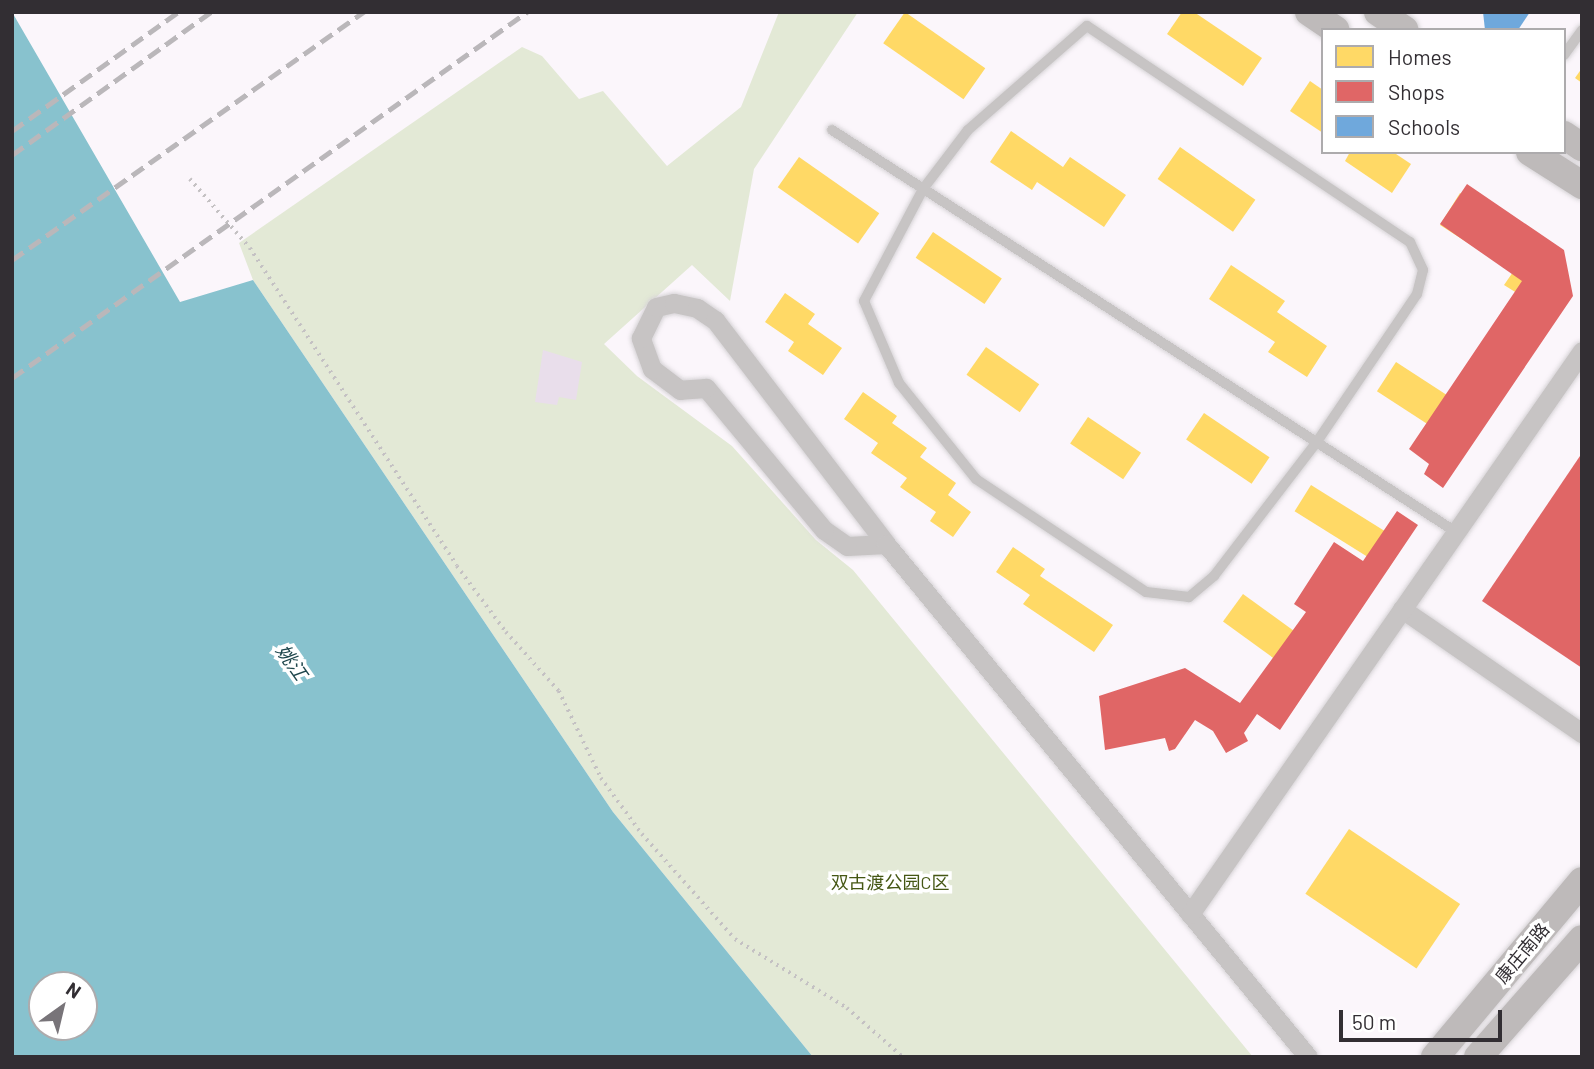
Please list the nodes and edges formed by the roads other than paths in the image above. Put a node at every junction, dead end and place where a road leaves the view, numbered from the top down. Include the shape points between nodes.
1 (1309, 12) edge
2 (1378, 12) edge
3 (1333, 28) edge
4 (1402, 28) edge
5 (1582, 30) edge
6 (1566, 52) edge
7 (832, 130) dead end
8 (1566, 136) edge
9 (1582, 147) edge
10 (1533, 154) edge
11 (1582, 185) edge
12 (923, 189) junction
13 (1582, 351) edge
14 (1316, 443) junction
15 (1456, 532) junction
16 (886, 544) junction
17 (1402, 609) junction
18 (1582, 733) edge
19 (1582, 881) edge
20 (1190, 914) junction
21 (1582, 939) edge
22 (1308, 1057) edge
23 (1435, 1057) edge
24 (1478, 1057) edge

1 - 3 main road
2 - 4 main road
5 - 6 lane
7 - 12 lane
8 - 9 main road
10 - 11 main road
12 - 14 lane
12 - 14 lane via 864,301 899,383 976,479 1146,592 1189,597 1214,576
12 - 14 lane via 968,130 1087,26 1410,242 1423,270 1417,294
13 - 15 street
14 - 15 lane
15 - 17 street
16 - 16 street via 715,320 698,309 674,303 656,307 641,338 652,369 680,390 706,388 824,530 847,546
16 - 20 street
17 - 18 street
17 - 20 street
19 - 23 main road, 康庄南路
20 - 22 street
21 - 24 main road, 康庄南路

